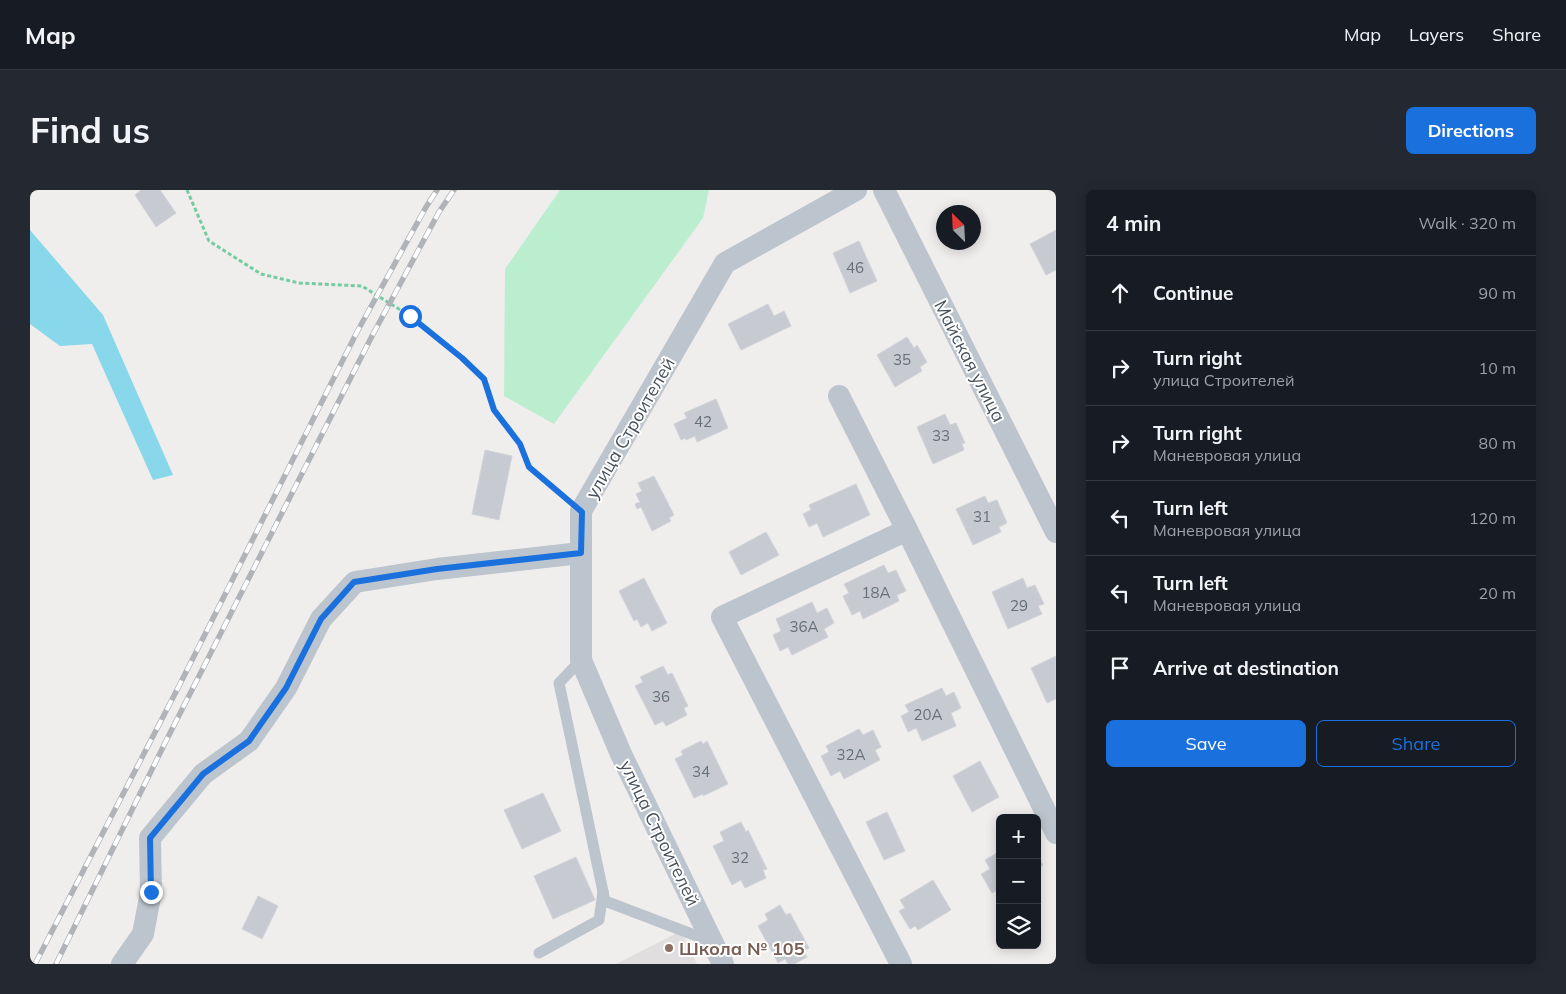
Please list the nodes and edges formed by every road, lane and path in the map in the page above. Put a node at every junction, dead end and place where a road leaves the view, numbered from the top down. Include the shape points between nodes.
1 (187, 190) edge
2 (856, 190) edge
3 (884, 190) edge
4 (839, 396) dead end
5 (582, 512) junction
6 (907, 530) junction
7 (1056, 532) edge
8 (581, 553) junction
9 (581, 660) junction
10 (1056, 833) edge
11 (603, 891) junction
12 (712, 942) junction
13 (539, 953) dead end
14 (122, 964) edge
15 (723, 964) edge
16 (901, 964) edge

1 - 5 path via 209,241 261,274 298,283 362,286 410,316 462,358 484,379 494,410 520,444 529,467
2 - 5 street, улица Строителей via 725,263
3 - 7 street, Майская улица
4 - 6 street
5 - 8 street, улица Строителей
6 - 10 street
6 - 16 street via 722,617
8 - 9 street, улица Строителей
8 - 14 street via 354,582 321,619 286,688 249,741 203,774 150,838 151,892 143,934
9 - 11 lane via 559,684
9 - 12 street, улица Строителей
11 - 12 lane via 606,901
11 - 13 lane via 599,920
12 - 15 street, улица Строителей

